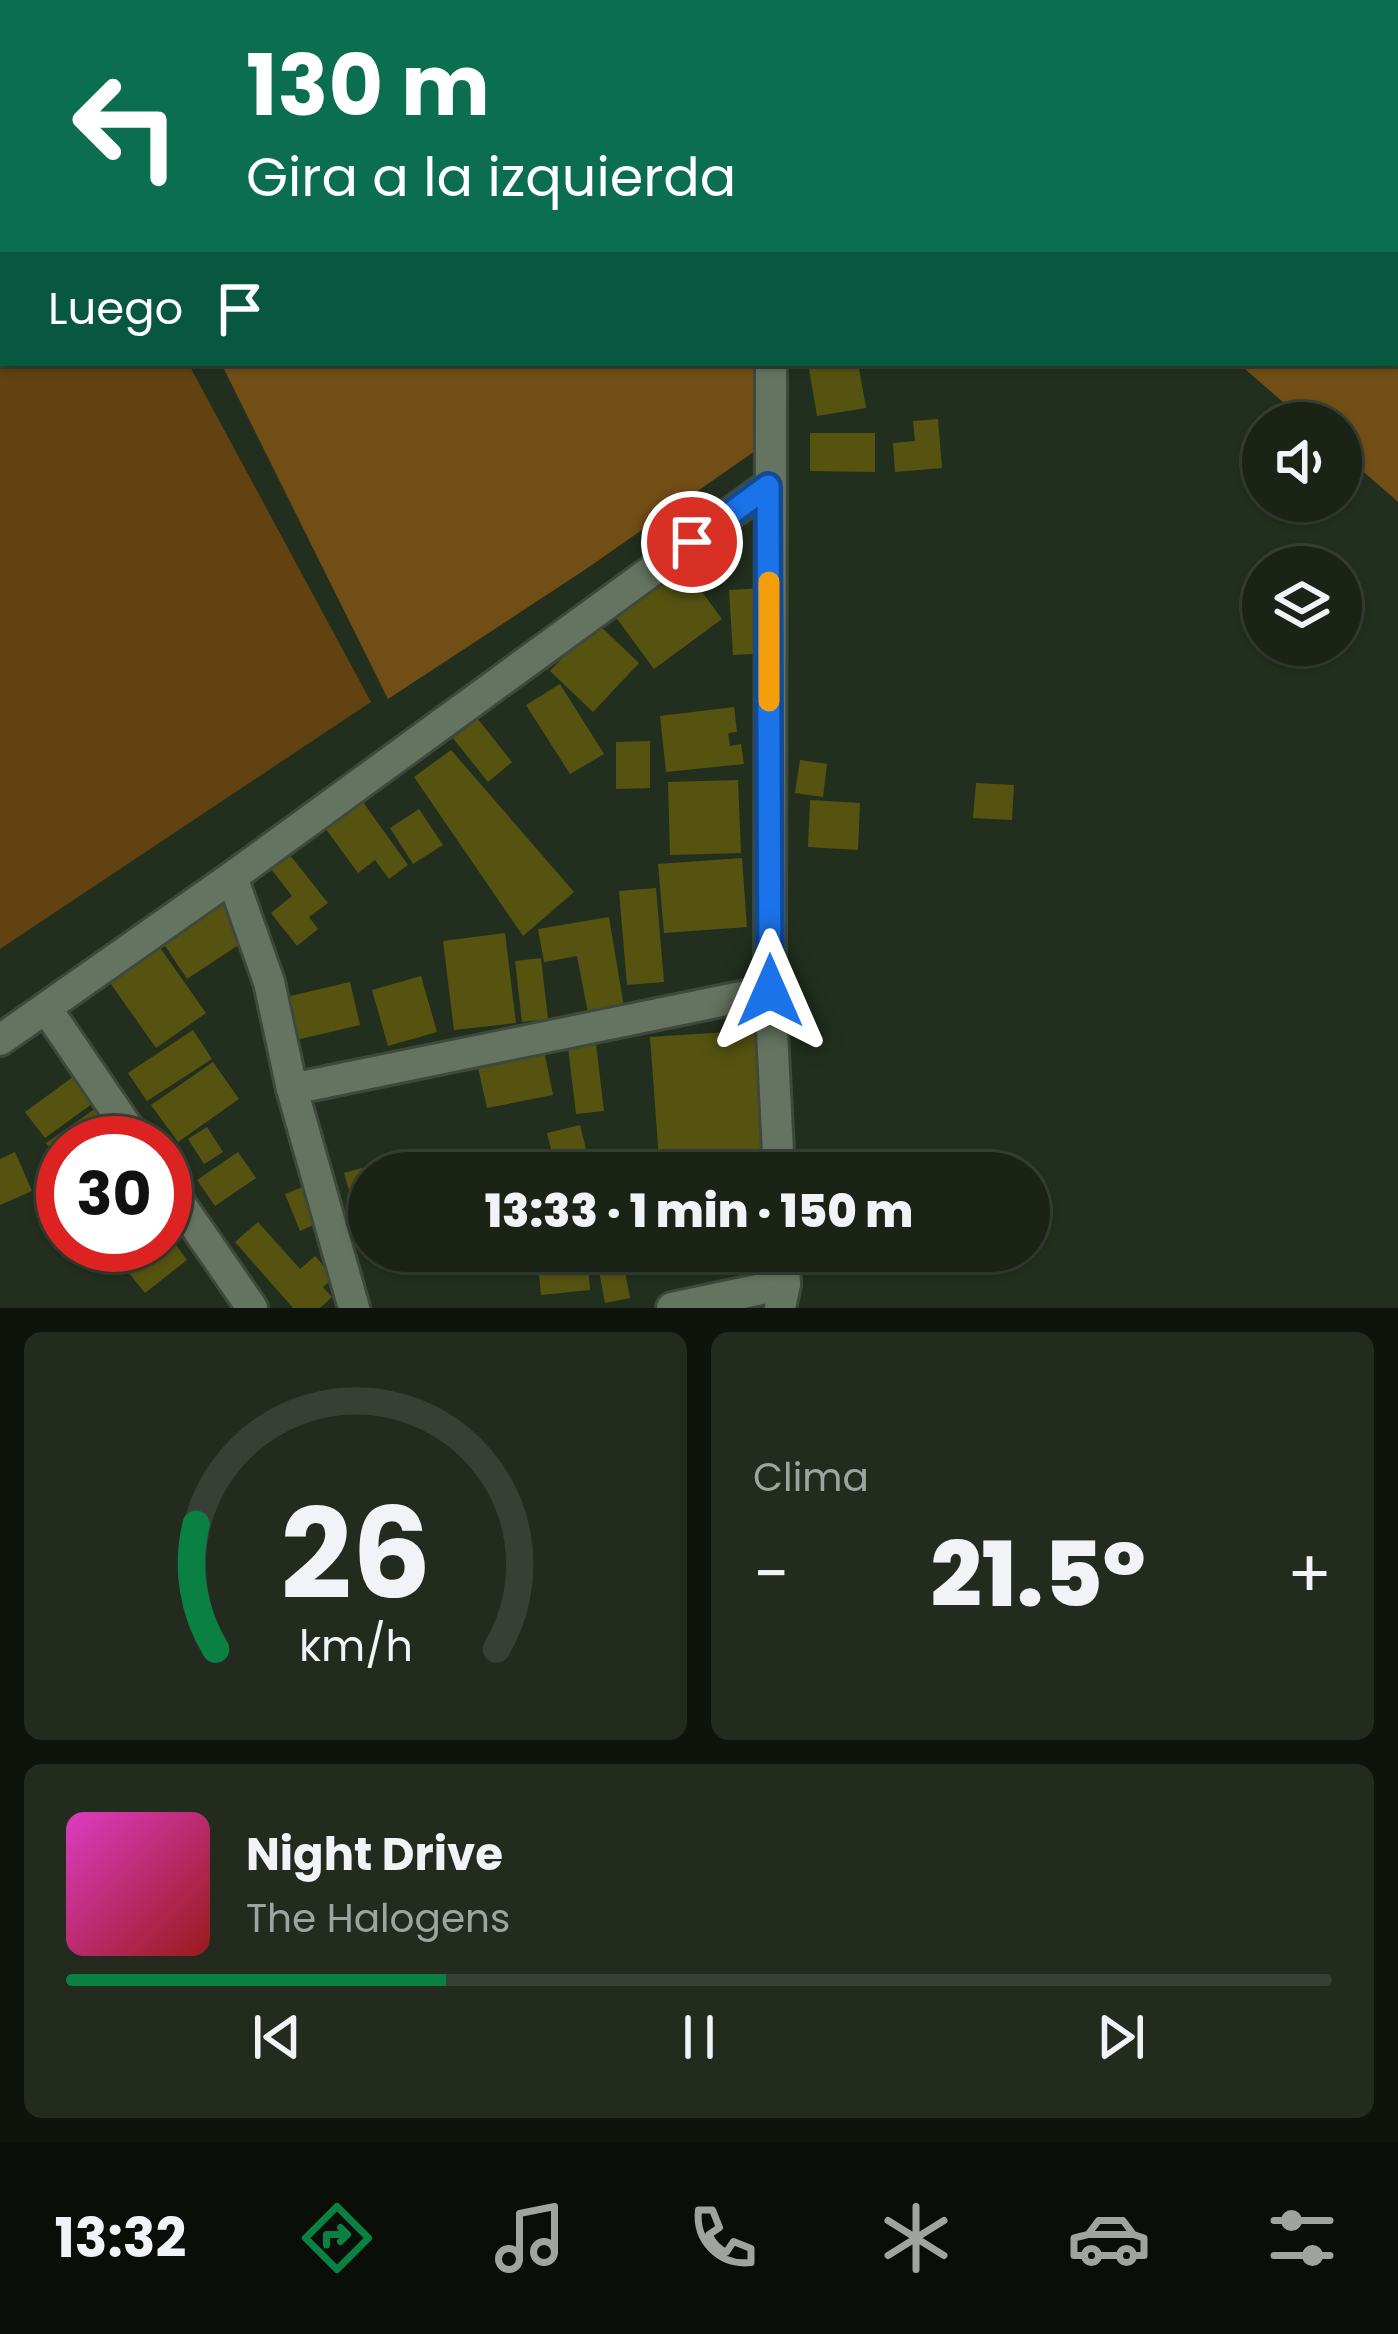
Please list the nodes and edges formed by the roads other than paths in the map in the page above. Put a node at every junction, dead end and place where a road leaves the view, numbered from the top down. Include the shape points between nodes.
1 (771, 366) edge
2 (768, 486) junction
3 (232, 878) junction
4 (770, 991) junction
5 (46, 1008) junction
6 (0, 1040) edge
7 (292, 1089) junction
8 (120, 1116) edge
9 (778, 1152) edge
10 (192, 1222) edge
11 (782, 1296) edge
12 (251, 1308) edge
13 (354, 1308) edge
14 (672, 1308) edge

1 - 2 street
2 - 3 street
2 - 4 street
3 - 5 street
3 - 7 street via 269,982
4 - 7 street
4 - 9 street
5 - 6 street
5 - 8 street
7 - 13 street
10 - 12 street
11 - 14 street

